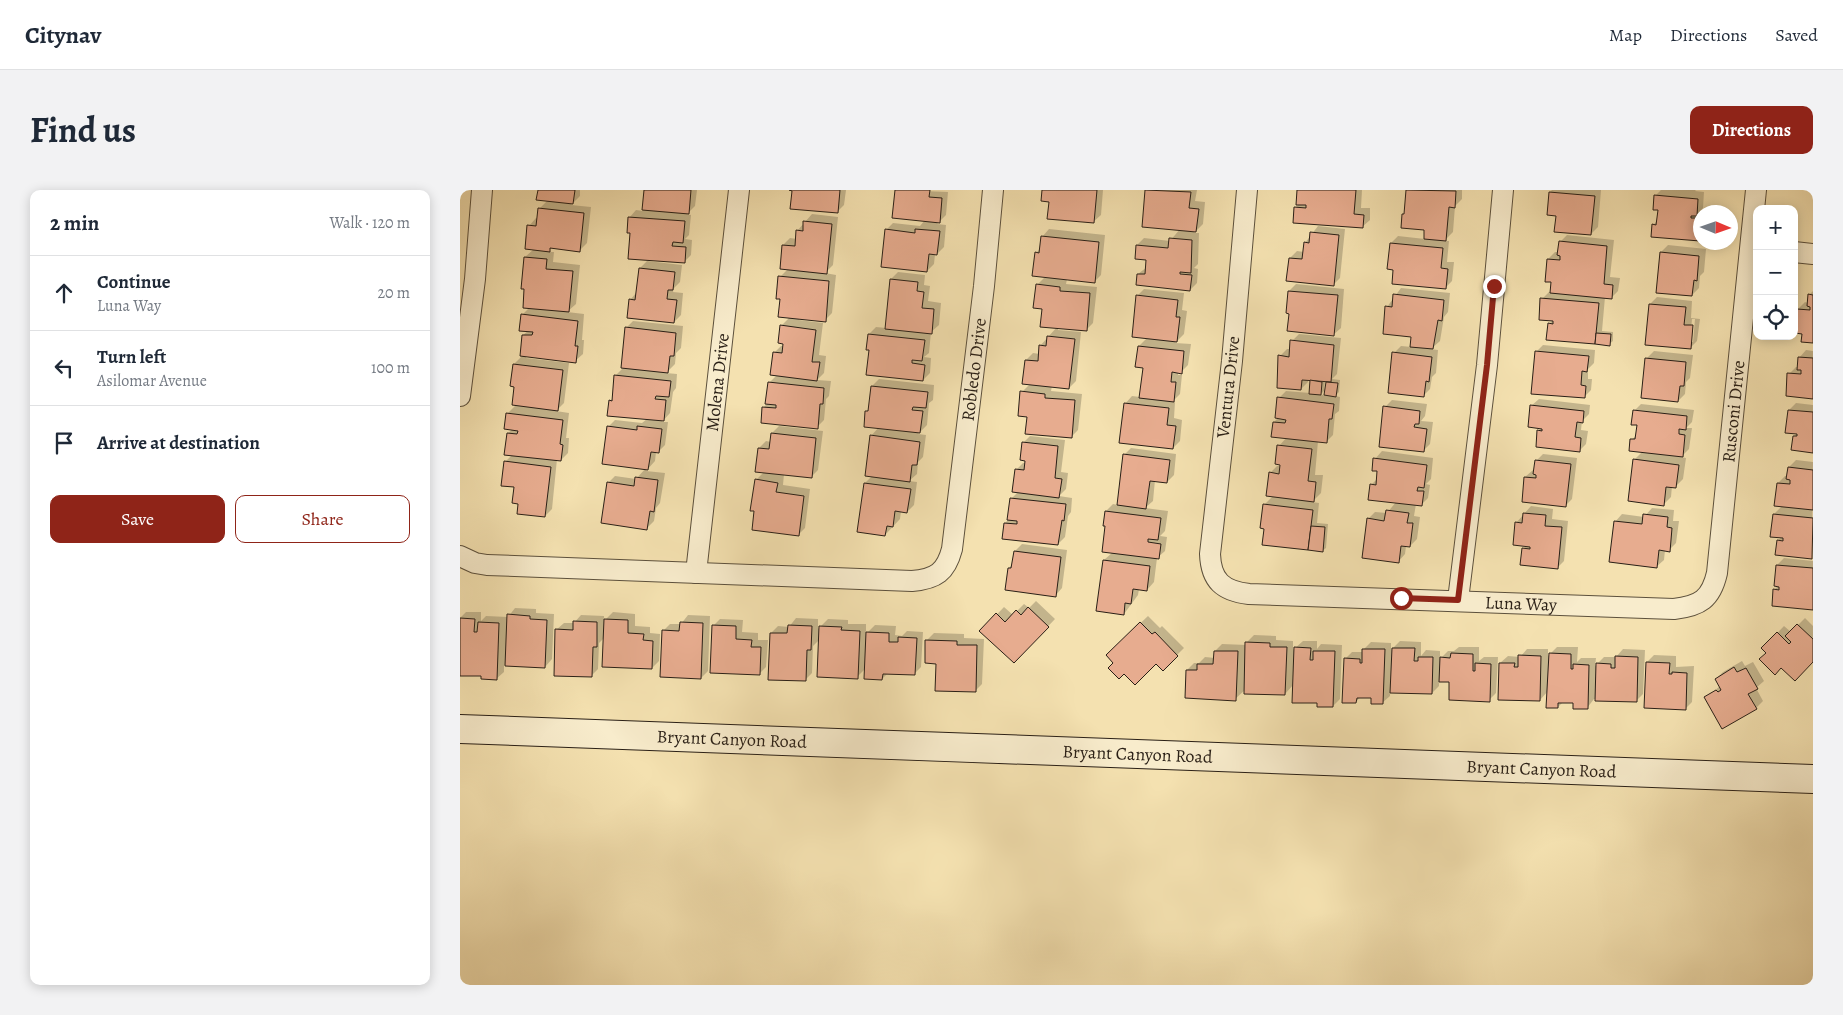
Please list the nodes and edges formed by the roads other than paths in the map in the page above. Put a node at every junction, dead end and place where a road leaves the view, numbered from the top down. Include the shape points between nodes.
1 (482, 190) edge
2 (739, 190) edge
3 (994, 190) edge
4 (1247, 190) edge
5 (1503, 190) edge
6 (1756, 190) edge
7 (1755, 205) edge
8 (1754, 250) edge
9 (1798, 252) edge
10 (1813, 254) edge
11 (460, 396) edge
12 (460, 556) edge
13 (696, 573) junction
14 (1219, 582) joint
15 (1458, 600) junction
16 (1704, 600) joint
17 (460, 729) edge
18 (1813, 779) edge

1 - 11 street
2 - 13 street, Molena Drive
3 - 13 street, Robledo Drive via 952,549 945,567 932,578 912,582
4 - 14 street, Ventura Drive via 1210,554 1212,572
5 - 15 street via 1487,365
6 - 7 street, Rusconi Drive
8 - 16 street, Rusconi Drive via 1717,573 1715,584
9 - 10 street
12 - 13 street via 487,565
14 - 15 street, Luna Way via 1234,591 1249,594
15 - 16 street, Luna Way via 1674,609
17 - 18 street, Bryant Canyon Road

